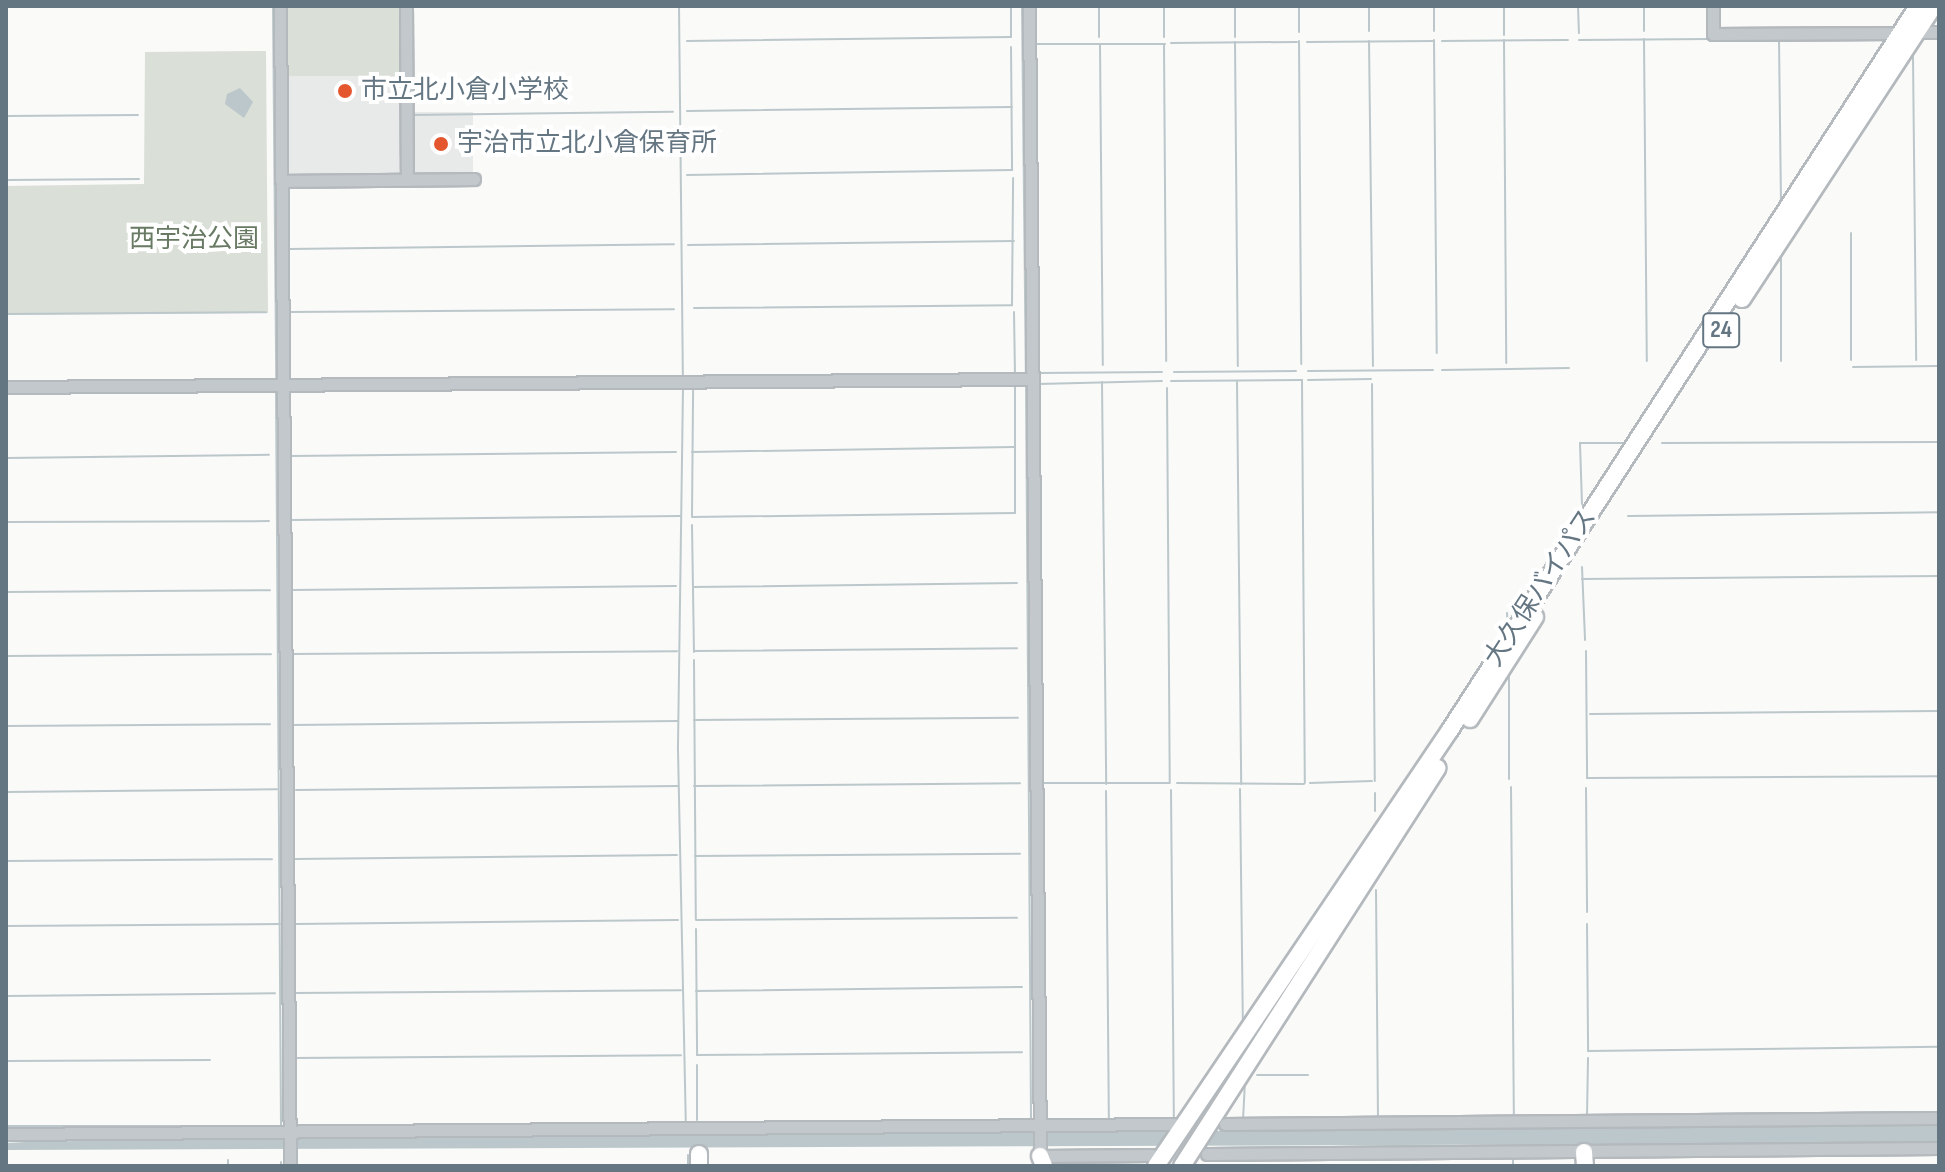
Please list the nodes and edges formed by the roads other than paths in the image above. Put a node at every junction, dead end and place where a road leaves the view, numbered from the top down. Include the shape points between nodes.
1 (280, 6) edge
2 (406, 6) edge
3 (1029, 6) edge
4 (1713, 6) edge
5 (1918, 6) edge
6 (1934, 6) edge
7 (1909, 32) junction
8 (1939, 32) edge
9 (474, 179) dead end
10 (407, 180) junction
11 (282, 181) junction
12 (1028, 379) junction
13 (278, 385) junction
14 (6, 387) edge
15 (1508, 649) junction
16 (1939, 1118) edge
17 (1200, 1126) junction
18 (1040, 1128) junction
19 (284, 1132) junction
20 (6, 1134) edge
21 (1939, 1148) edge
22 (1180, 1157) edge
23 (1582, 1159) edge
24 (1041, 1160) edge
25 (290, 1166) edge

1 - 11 street via 275,47
2 - 10 street
3 - 12 street
4 - 7 street via 1713,34
5 - 7 highway, 大久保バイパス / 24
6 - 7 highway, 大久保バイパス / 24
7 - 8 street
7 - 15 highway, 大久保バイパス / 24
9 - 10 street
10 - 11 street
11 - 13 street
12 - 13 street
12 - 18 street
13 - 14 street
13 - 19 street
15 - 17 highway, 大久保バイパス / 24 via 1244,1034
15 - 17 highway, 大久保バイパス / 24 via 1243,1079
16 - 17 street
17 - 18 street
17 - 22 highway, 大久保バイパス / 24
17 - 22 highway, 大久保バイパス / 24
18 - 19 street
18 - 24 street
19 - 20 street
19 - 25 street
21 - 23 street
22 - 23 street
22 - 24 street

